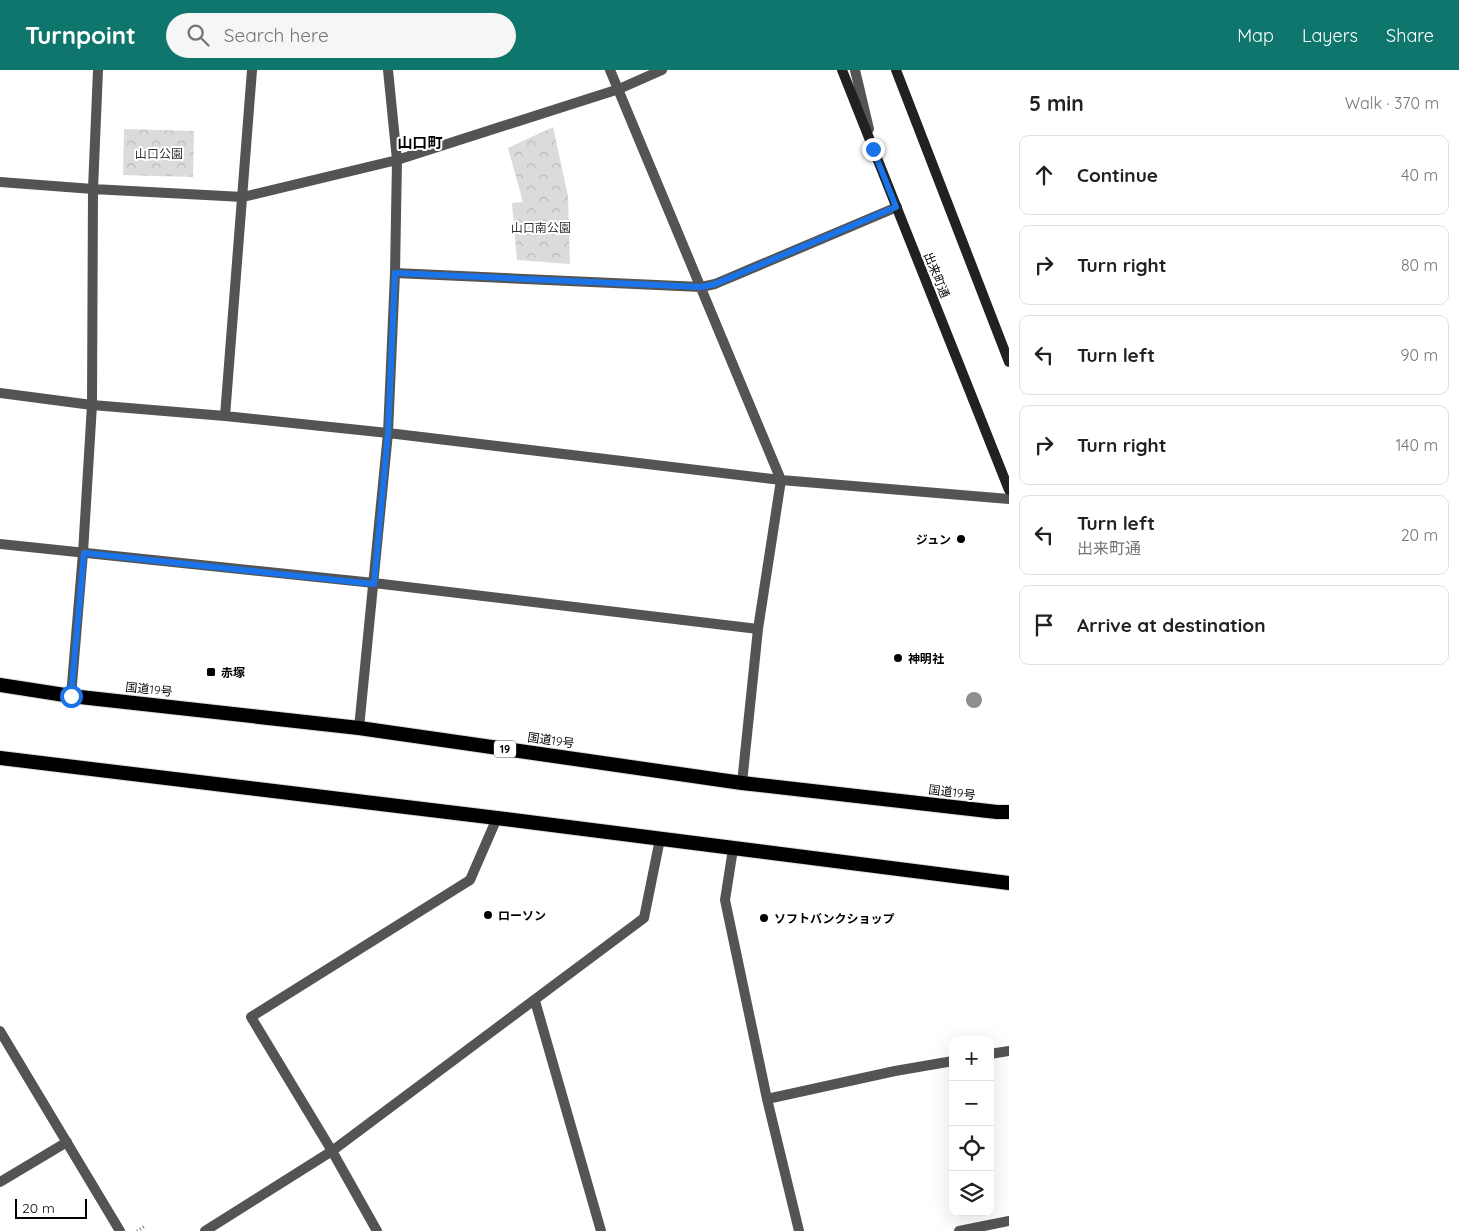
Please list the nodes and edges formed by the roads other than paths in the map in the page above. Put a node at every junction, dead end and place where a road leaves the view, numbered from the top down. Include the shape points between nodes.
1 (98, 70) edge
2 (252, 70) edge
3 (388, 70) edge
4 (610, 70) edge
5 (662, 70) edge
6 (842, 70) edge
7 (855, 70) edge
8 (896, 70) edge
9 (619, 89) junction
10 (873, 149) junction
11 (397, 160) junction
12 (0, 182) edge
13 (94, 189) junction
14 (243, 197) junction
15 (896, 207) junction
16 (395, 273) junction
17 (701, 287) junction
18 (1009, 362) edge
19 (0, 393) edge
20 (92, 405) junction
21 (225, 416) junction
22 (388, 433) junction
23 (781, 480) junction
24 (1009, 490) edge
25 (1009, 499) edge
26 (0, 544) edge
27 (84, 553) junction
28 (374, 584) junction
29 (758, 629) junction
30 (0, 685) edge
31 (71, 696) junction
32 (359, 728) junction
33 (0, 758) edge
34 (742, 783) junction
35 (1009, 812) edge
36 (498, 818) junction
37 (660, 839) junction
38 (732, 849) junction
39 (1009, 883) edge
40 (534, 1001) junction
41 (0, 1030) edge
42 (1009, 1051) edge
43 (994, 1053) edge
44 (949, 1062) edge
45 (767, 1099) junction
46 (67, 1142) junction
47 (332, 1151) junction
48 (0, 1182) edge
49 (1009, 1221) edge
50 (120, 1231) edge
51 (205, 1231) edge
52 (377, 1231) edge
53 (601, 1231) edge
54 (799, 1231) edge
55 (959, 1231) edge

1 - 13 street
2 - 14 street
3 - 11 street
4 - 9 street
5 - 9 street
6 - 10 main road, 出来町通
7 - 10 street
8 - 18 main road
9 - 11 street
9 - 17 street
10 - 15 main road, 出来町通
11 - 14 street
11 - 16 street
12 - 13 street
13 - 14 street
13 - 20 street
14 - 21 street
15 - 17 street via 715,284
15 - 24 main road, 出来町通
16 - 17 street
16 - 22 street
17 - 23 street
19 - 20 street
20 - 21 street
20 - 27 street
21 - 22 street
22 - 23 street
22 - 28 street
23 - 25 street
23 - 29 street
26 - 27 street
27 - 28 street
27 - 31 street
28 - 29 street
28 - 32 street
29 - 34 street
30 - 31 highway, 国道19号 / 19
31 - 32 highway, 国道19号 / 19
32 - 34 highway, 国道19号 / 19
33 - 36 highway
34 - 35 highway, 国道19号 / 19
36 - 37 highway
36 - 47 street via 470,880 252,1017
37 - 38 highway
37 - 40 street via 644,918
38 - 39 highway
38 - 45 street via 725,900
40 - 47 street
40 - 53 street
41 - 46 street
42 - 43 street
44 - 45 street
45 - 54 street
46 - 48 street
46 - 50 street
47 - 51 street
47 - 52 street
49 - 55 street

